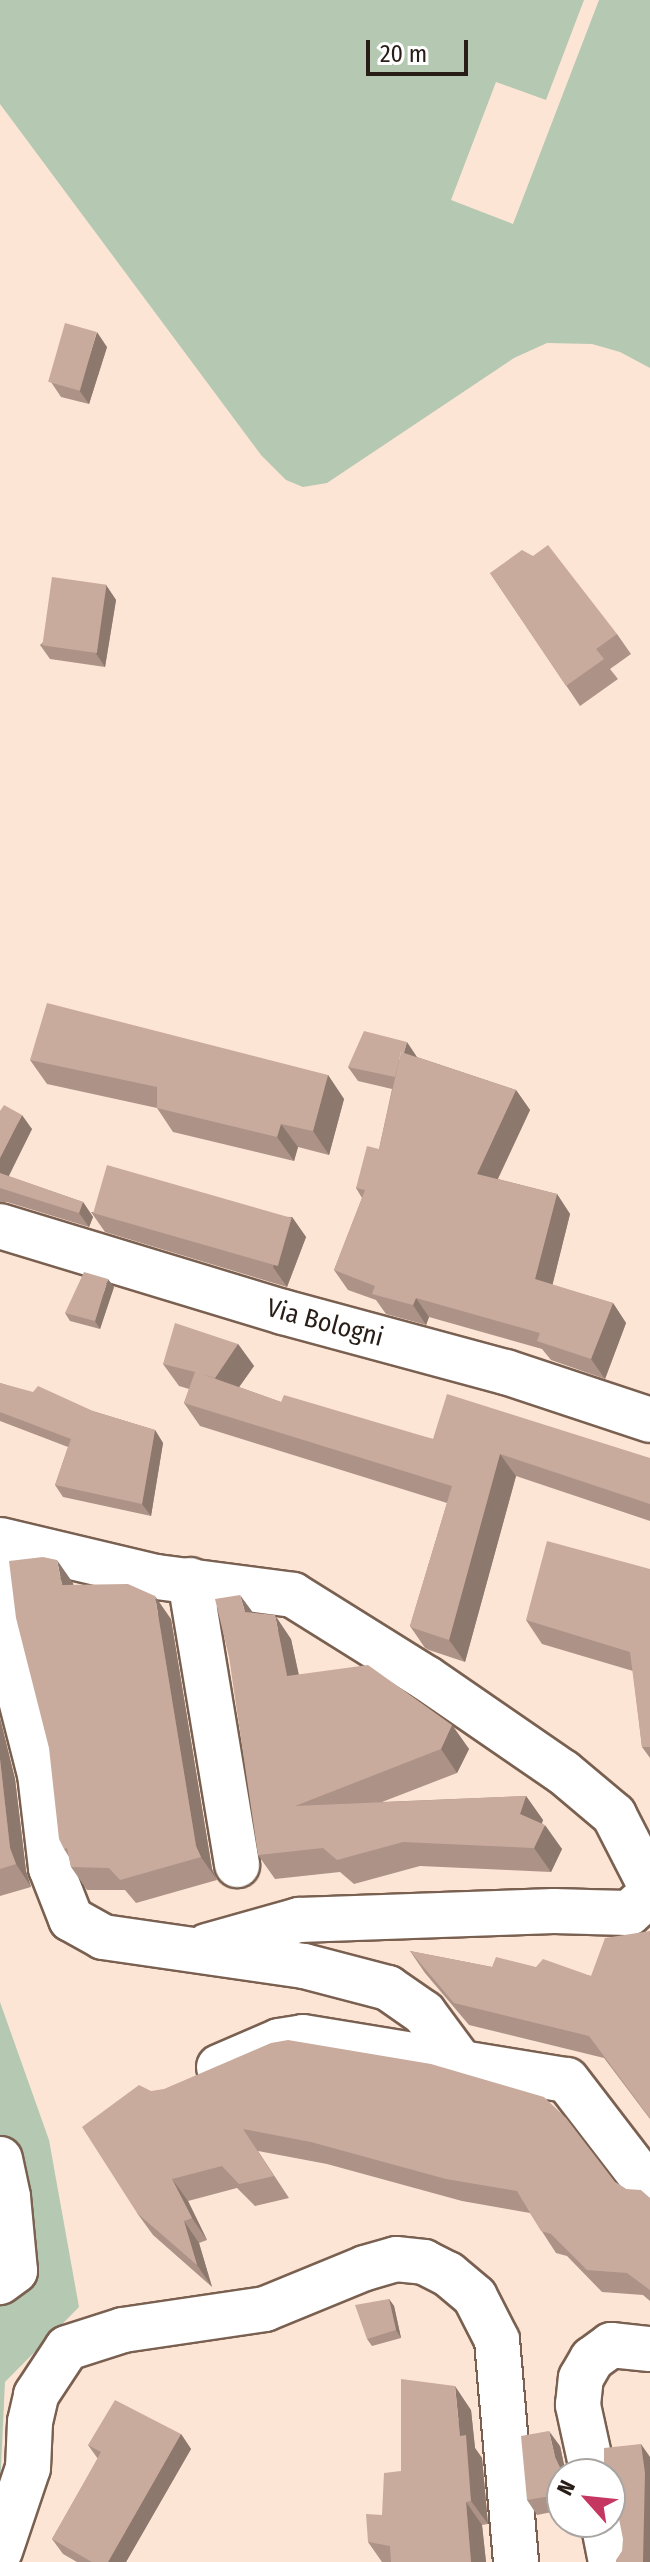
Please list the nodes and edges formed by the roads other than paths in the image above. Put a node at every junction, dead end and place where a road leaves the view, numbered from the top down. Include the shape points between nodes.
1 (0, 1226) edge
2 (650, 1420) edge
3 (0, 1540) edge
4 (190, 1580) junction
5 (0, 1584) edge
6 (237, 1865) dead end
7 (650, 1885) edge
8 (650, 1894) edge
9 (193, 1950) junction
10 (461, 2063) junction
11 (183, 2082) edge
12 (0, 2159) edge
13 (650, 2188) edge
14 (0, 2282) edge
15 (650, 2349) edge
16 (590, 2458) edge
17 (606, 2538) edge
18 (0, 2551) edge
19 (516, 2562) edge
20 (611, 2562) edge

1 - 2 street, Via Bologni via 283,1312 506,1372
3 - 4 street
4 - 6 street
4 - 7 street via 293,1595 426,1678 563,1772 614,1815
5 - 9 street via 7,1645 40,1774 51,1868 71,1919 103,1937
8 - 9 street via 629,1913 299,1920
9 - 10 street via 304,1966 388,1988 424,2013
10 - 11 street via 303,2037 279,2041
10 - 13 street via 567,2080
12 - 14 street via 15,2271
15 - 16 street via 611,2345 592,2359 581,2378 578,2405
17 - 20 street
18 - 19 street via 28,2468 36,2395 67,2348 123,2330 265,2309 396,2259 424,2262 448,2274 475,2297 497,2340

